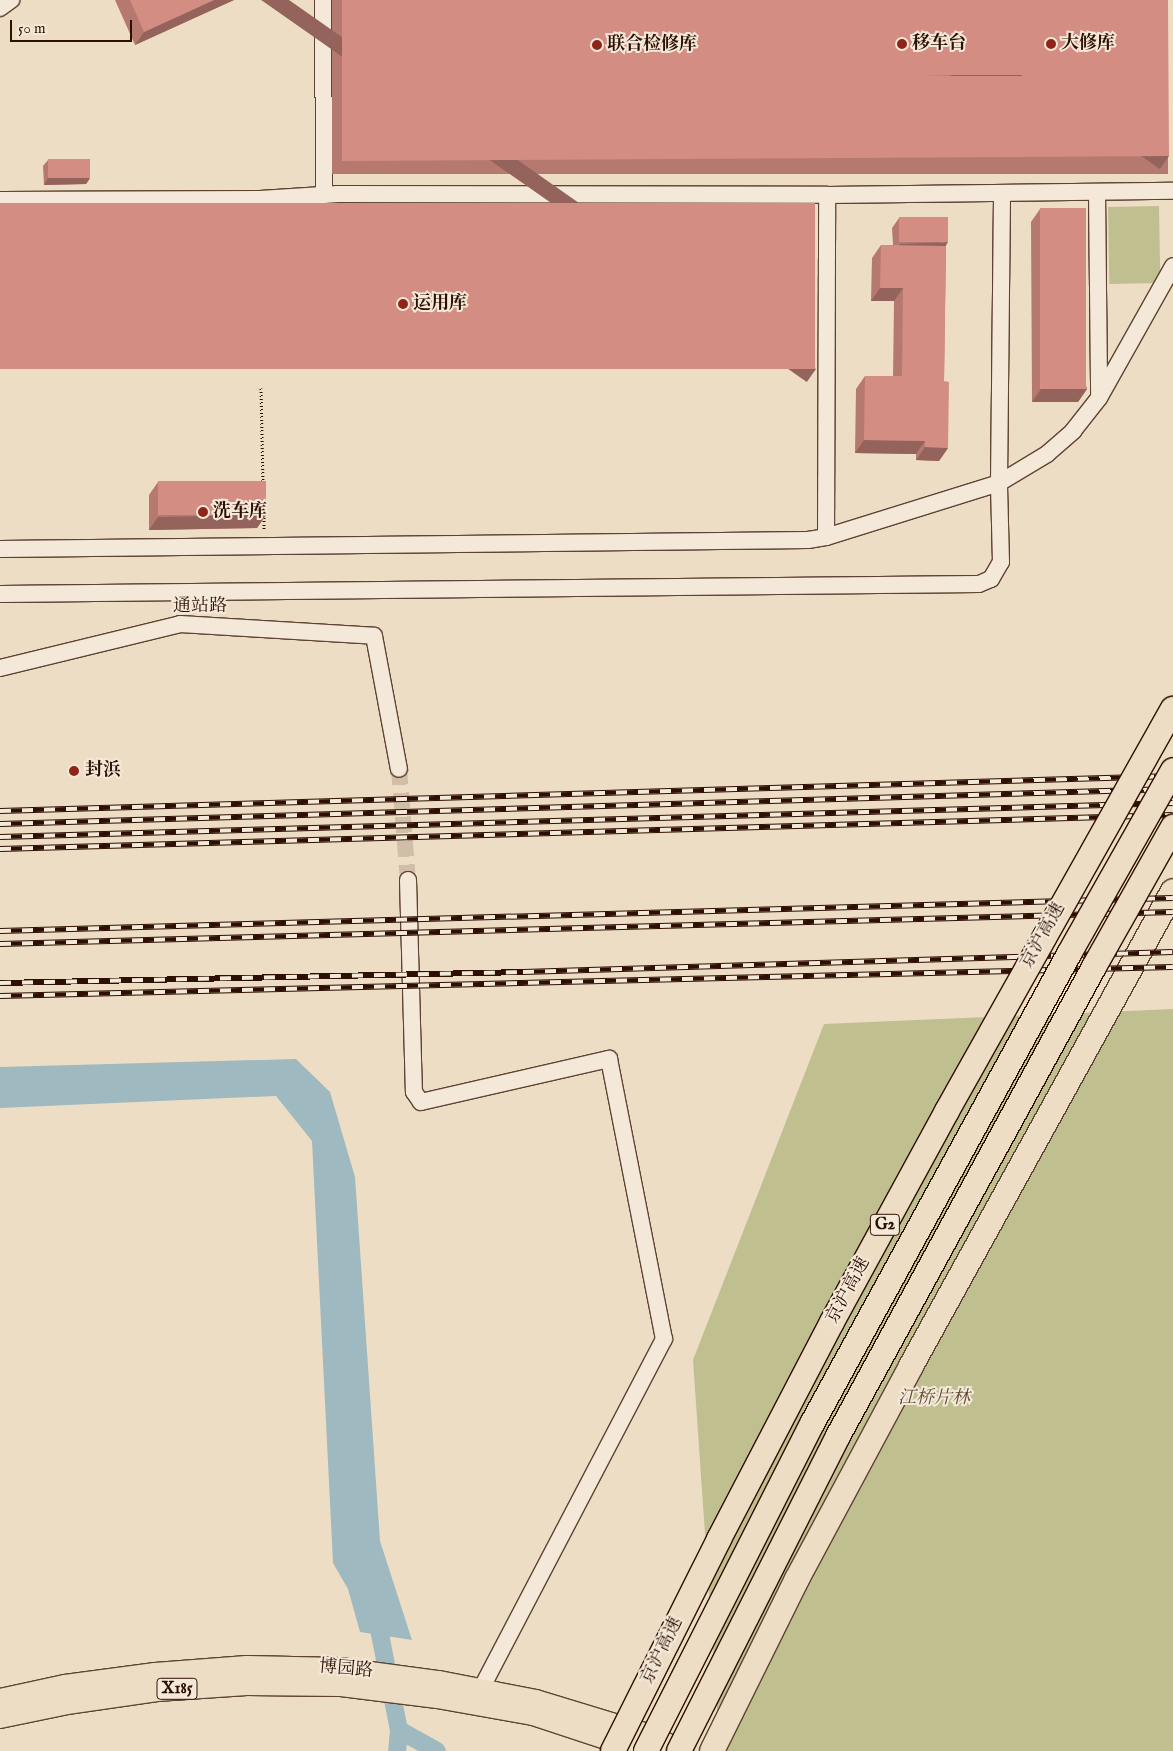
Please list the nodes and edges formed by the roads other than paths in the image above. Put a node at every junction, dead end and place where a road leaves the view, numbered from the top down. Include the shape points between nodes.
1 (11, 0) edge
2 (323, 0) edge
3 (0, 8) edge
4 (1173, 191) edge
5 (1097, 192) junction
6 (1002, 193) junction
7 (324, 195) junction
8 (827, 195) junction
9 (0, 200) edge
10 (1173, 266) edge
11 (1099, 398) junction
12 (999, 483) junction
13 (826, 537) junction
14 (0, 549) edge
15 (0, 594) edge
16 (0, 668) edge
17 (1173, 708) edge
18 (399, 769) tunnel mouth
19 (1173, 770) edge
20 (1173, 827) edge
21 (408, 880) tunnel mouth
22 (1173, 891) edge
23 (355, 1679) junction
24 (429, 1689) junction
25 (481, 1689) junction
26 (0, 1699) edge
27 (0, 1718) edge
28 (613, 1751) edge
29 (642, 1751) edge
30 (646, 1751) edge
31 (681, 1751) edge
32 (712, 1751) edge

1 - 3 street
2 - 7 street
4 - 5 street
5 - 6 street
5 - 11 street
6 - 8 street
6 - 12 street
7 - 8 street
7 - 9 street via 260,199
8 - 13 street
10 - 11 street
11 - 12 street via 1073,431 1047,454
12 - 13 street
12 - 15 street via 1001,562 991,578 979,584
13 - 14 street via 808,540
16 - 18 street, 通站路 via 180,624 374,636
17 - 28 highway, 京沪高速 / G2, bridge via 832,1322 718,1539
19 - 30 highway, 京沪高速 / G2, bridge via 822,1405
20 - 31 highway, bridge via 838,1436
21 - 25 street via 414,1092 421,1102 609,1058 664,1339
22 - 32 highway via 906,1374 797,1579
23 - 24 main road, 博园路 / X185
23 - 26 main road, 博园路 / X185 via 247,1666 155,1673 65,1685
23 - 27 main road, 博园路 / X185 via 157,1691
24 - 25 main road, 博园路 / X185
24 - 29 main road, 博园路 / X185 via 533,1715
25 - 31 main road, 博园路 / X185 via 555,1706 647,1734

